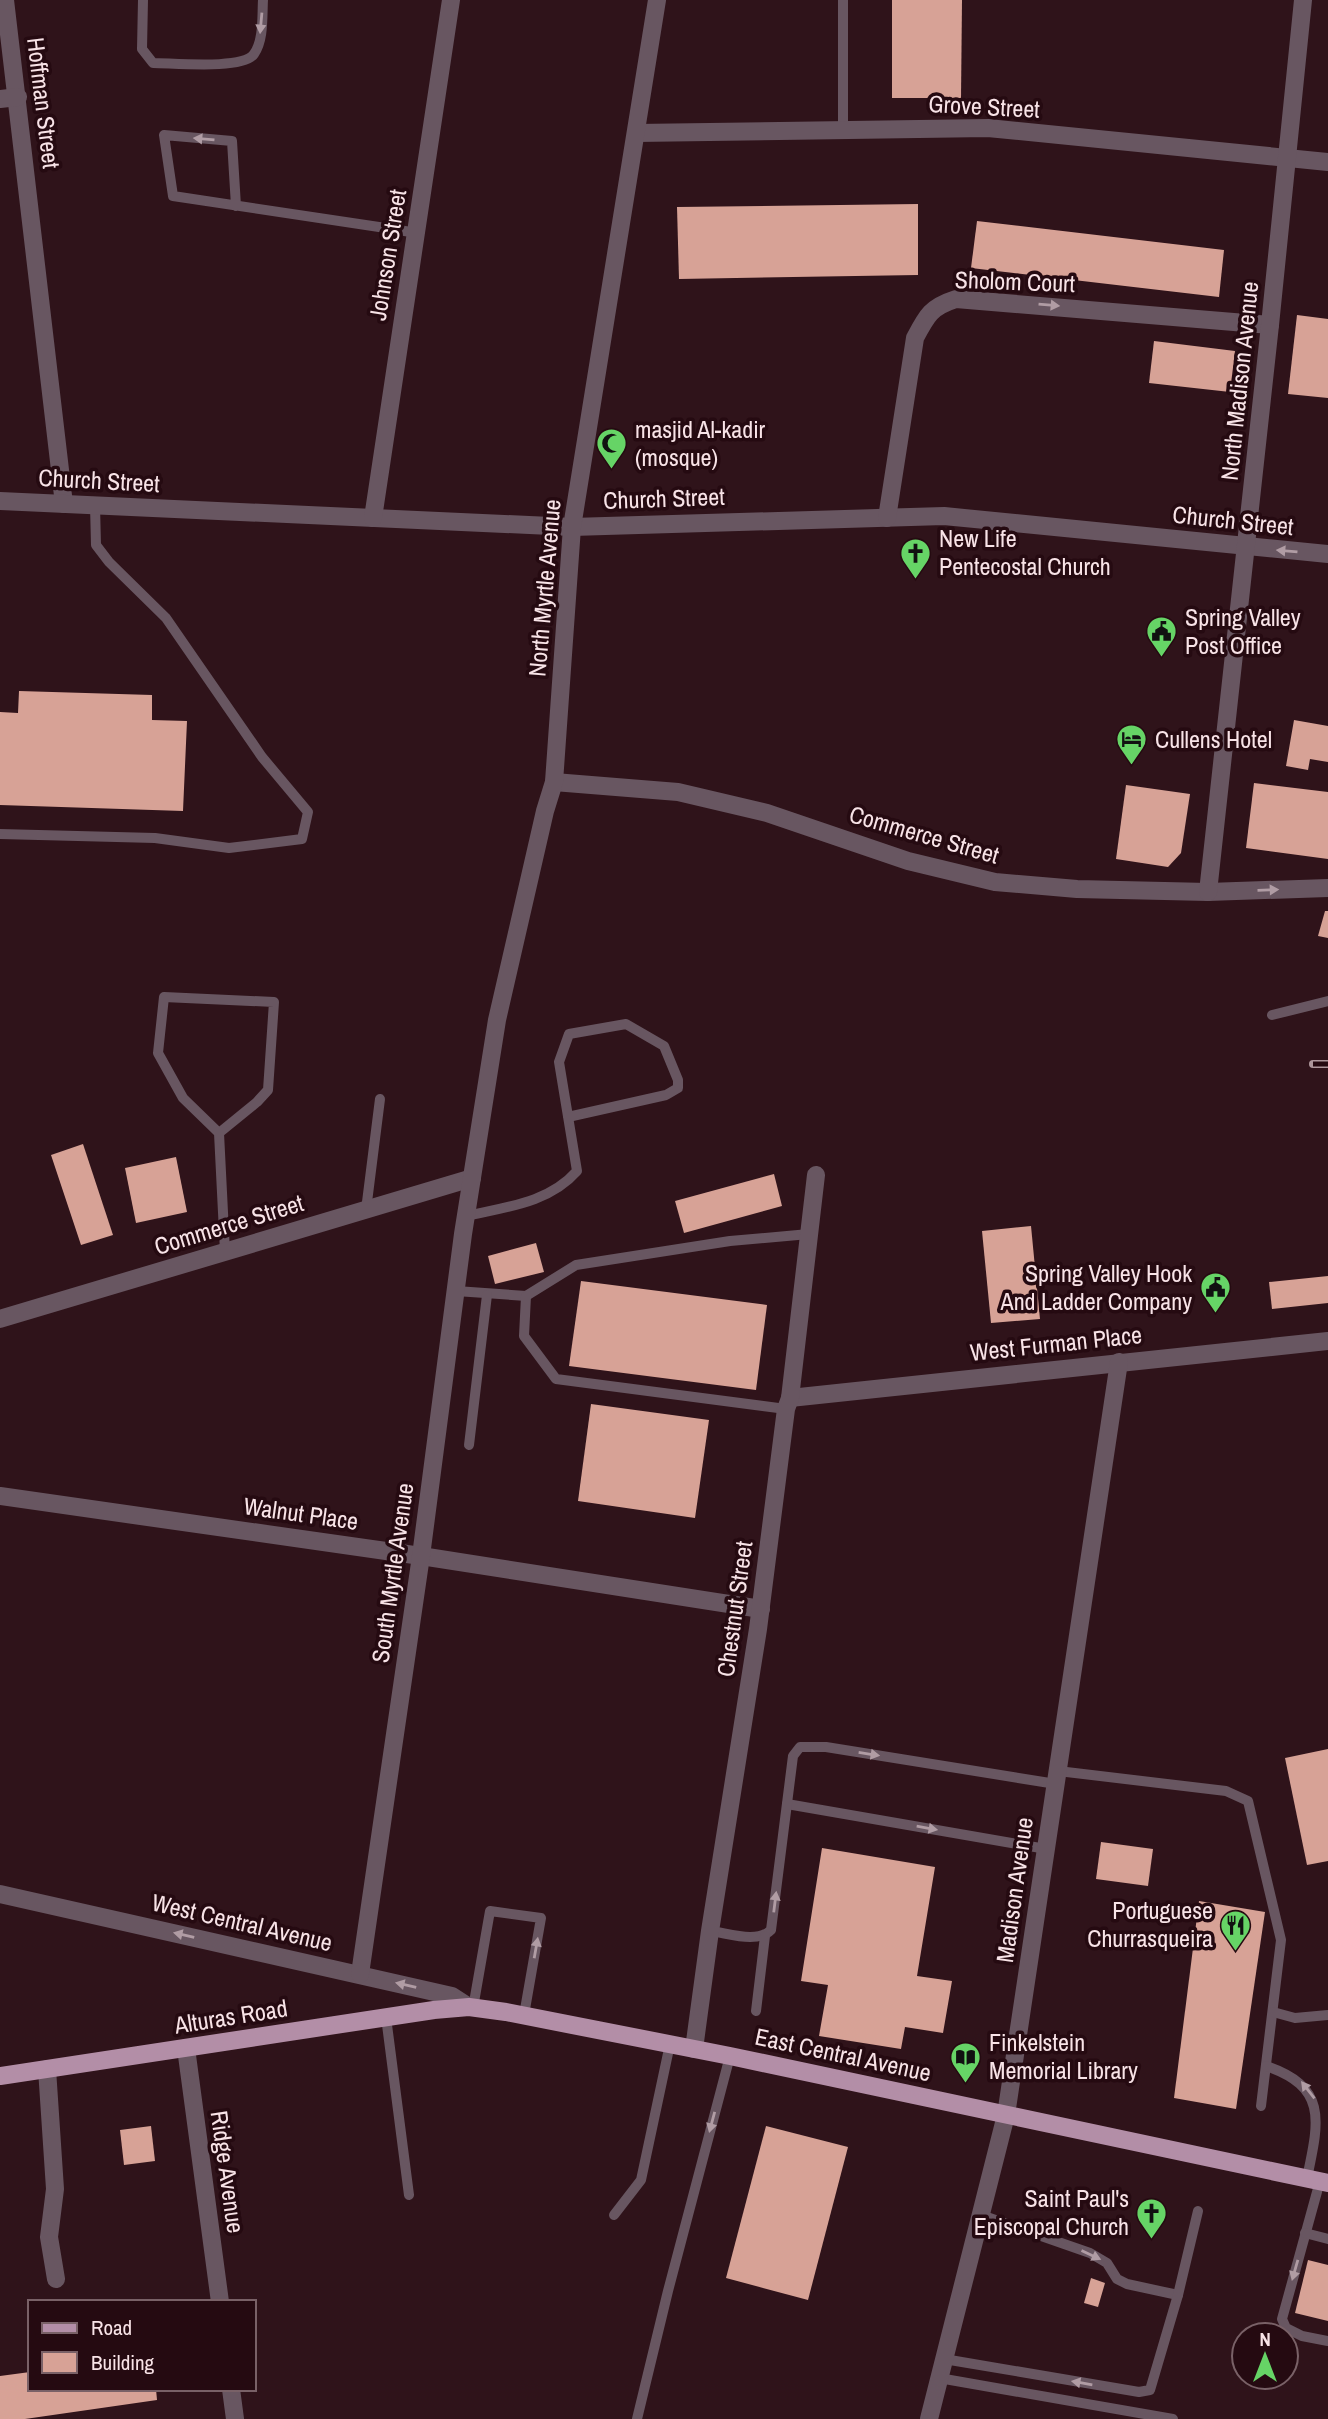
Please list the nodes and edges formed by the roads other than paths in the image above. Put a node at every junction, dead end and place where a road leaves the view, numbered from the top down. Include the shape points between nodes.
1 (5, 0) edge
2 (144, 0) edge
3 (263, 0) edge
4 (451, 0) edge
5 (657, 0) edge
6 (843, 0) edge
7 (1303, 0) edge
8 (18, 97) junction
9 (0, 99) edge
10 (843, 129) junction
11 (636, 133) junction
12 (1288, 159) junction
13 (1328, 162) edge
14 (236, 205) junction
15 (416, 233) junction
16 (1270, 325) junction
17 (0, 501) edge
18 (64, 504) junction
19 (94, 505) junction
20 (373, 518) junction
21 (887, 518) junction
22 (572, 527) junction
23 (1247, 547) junction
24 (1328, 554) edge
25 (554, 782) junction
26 (0, 834) edge
27 (1328, 888) edge
28 (1208, 892) junction
29 (1328, 1001) edge
30 (1272, 1016) dead end
31 (380, 1099) dead end
32 (568, 1117) junction
33 (219, 1133) junction
34 (816, 1175) dead end
35 (472, 1178) junction
36 (366, 1210) junction
37 (466, 1216) junction
38 (809, 1234) junction
39 (225, 1252) junction
40 (456, 1291) junction
41 (488, 1295) junction
42 (526, 1296) junction
43 (0, 1318) edge
44 (1328, 1341) edge
45 (1119, 1362) junction
46 (788, 1404) junction
47 (469, 1445) dead end
48 (0, 1496) edge
49 (421, 1556) junction
50 (761, 1609) junction
51 (1057, 1778) junction
52 (787, 1804) junction
53 (1046, 1849) junction
54 (0, 1894) edge
55 (709, 1931) junction
56 (765, 1936) junction
57 (360, 1974) junction
58 (471, 2008) junction
59 (755, 2011) dead end
60 (1273, 2012) junction
61 (524, 2015) junction
62 (1328, 2015) edge
63 (386, 2017) junction
64 (670, 2044) junction
65 (186, 2048) junction
66 (694, 2049) junction
67 (730, 2056) junction
68 (1266, 2066) junction
69 (47, 2069) junction
70 (0, 2076) edge
71 (1261, 2106) dead end
72 (1006, 2115) junction
73 (1318, 2181) edge
74 (410, 2195) dead end
75 (1198, 2211) dead end
76 (981, 2215) junction
77 (614, 2216) dead end
78 (1305, 2233) junction
79 (1328, 2239) edge
80 (56, 2279) dead end
81 (1178, 2295) junction
82 (220, 2300) edge
83 (1328, 2341) edge
84 (944, 2359) junction
85 (939, 2378) junction
86 (231, 2391) edge
87 (641, 2418) edge
88 (235, 2419) edge
89 (929, 2419) edge
90 (1173, 2419) edge

1 - 8 street, Hoffman Street
3 -> 2 lane via 259,46 252,57 237,63 153,63 142,49
4 - 15 street, Johnson Street
5 - 11 street, North Myrtle Avenue
6 - 10 lane
7 - 12 street, North Madison Avenue
8 - 9 street
8 - 18 street, Hoffman Street
10 - 11 street, Grove Street
10 - 12 street, Grove Street via 988,128
11 - 22 street, North Myrtle Avenue
12 - 13 street, Grove Street
12 - 16 street, North Madison Avenue
14 -> 14 lane via 232,141 164,135 173,196
14 - 15 lane
15 - 20 street, Johnson Street
21 -> 16 street, Sholom Court via 915,338 936,306 956,299
16 - 23 street, North Madison Avenue
17 - 18 street, Church Street
18 - 19 street, Church Street
19 - 20 street, Church Street
19 - 26 lane via 96,544 166,618 262,757 308,812 302,839 229,848 155,838
20 - 22 street, Church Street
21 - 22 street, Church Street
21 - 23 street, Church Street via 944,516
22 - 25 street, North Myrtle Avenue
24 -> 23 street, Church Street
23 - 28 street, North Madison Avenue
25 - 28 street, Commerce Street via 678,792 767,813 908,861 995,882
25 - 35 street, North Myrtle Avenue via 497,1020
28 -> 27 street, Commerce Street
29 - 30 lane
31 - 36 lane
32 - 32 lane via 559,1062 569,1034 626,1024 664,1046 678,1088 666,1095
32 - 37 lane via 576,1171 564,1185 538,1199
33 - 33 lane via 183,1098 158,1053 164,996 274,1002 268,1090
33 - 39 lane
34 - 38 street, Chestnut Street
35 - 36 street, Commerce Street
35 - 37 street, South Myrtle Avenue
36 - 39 street, Commerce Street
37 - 40 street, South Myrtle Avenue
38 - 42 lane via 576,1265
38 - 46 street, Chestnut Street
39 - 43 street, Commerce Street
40 - 41 lane
40 - 49 street, South Myrtle Avenue
41 - 42 lane
41 - 47 lane
42 - 46 lane via 524,1336 556,1379
44 - 45 street, West Furman Place
45 - 46 street, West Furman Place
45 - 51 street, Madison Avenue
46 - 50 street, Chestnut Street
48 - 49 street, Walnut Place
49 - 50 street, Walnut Place
49 - 57 street, South Myrtle Avenue
50 - 55 street, Chestnut Street
52 -> 51 lane via 793,1756 800,1747
51 - 53 street, Madison Avenue
51 - 60 lane via 1226,1791 1248,1801 1281,1940
52 -> 53 lane
56 -> 52 lane via 771,1930
53 - 72 street, Madison Avenue
57 -> 54 street, West Central Avenue
55 - 56 lane
55 - 66 street, Chestnut Street
56 - 59 lane
58 -> 57 street, West Central Avenue via 452,1996
58 - 61 main road, East Central Avenue
61 -> 58 lane via 541,1917 490,1911
58 - 63 main road, Alturas Road
60 - 62 lane via 1295,2018
60 - 68 lane
61 - 64 main road, East Central Avenue
63 - 65 main road, Alturas Road
63 - 74 lane
64 - 66 main road, East Central Avenue
64 - 77 lane via 641,2180
65 - 69 main road, Alturas Road
65 - 82 street, Ridge Avenue
66 - 67 main road, East Central Avenue
67 - 72 main road, East Central Avenue
67 -> 87 lane via 668,2291
68 - 71 lane
73 -> 68 lane via 1315,2095 1301,2080
69 - 70 main road, Alturas Road
69 - 80 street via 55,2189 48,2237
72 - 73 main road, East Central Avenue
72 - 76 street, Madison Avenue
73 - 78 lane
75 - 81 lane
76 -> 81 lane via 1090,2253 1127,2284
76 - 84 street, Madison Avenue
78 - 79 lane
78 -> 83 lane via 1282,2319 1294,2332
81 -> 84 lane via 1150,2390 1139,2392
84 - 85 street, Madison Avenue
85 - 89 street, Madison Avenue
85 - 90 lane
86 - 88 street

